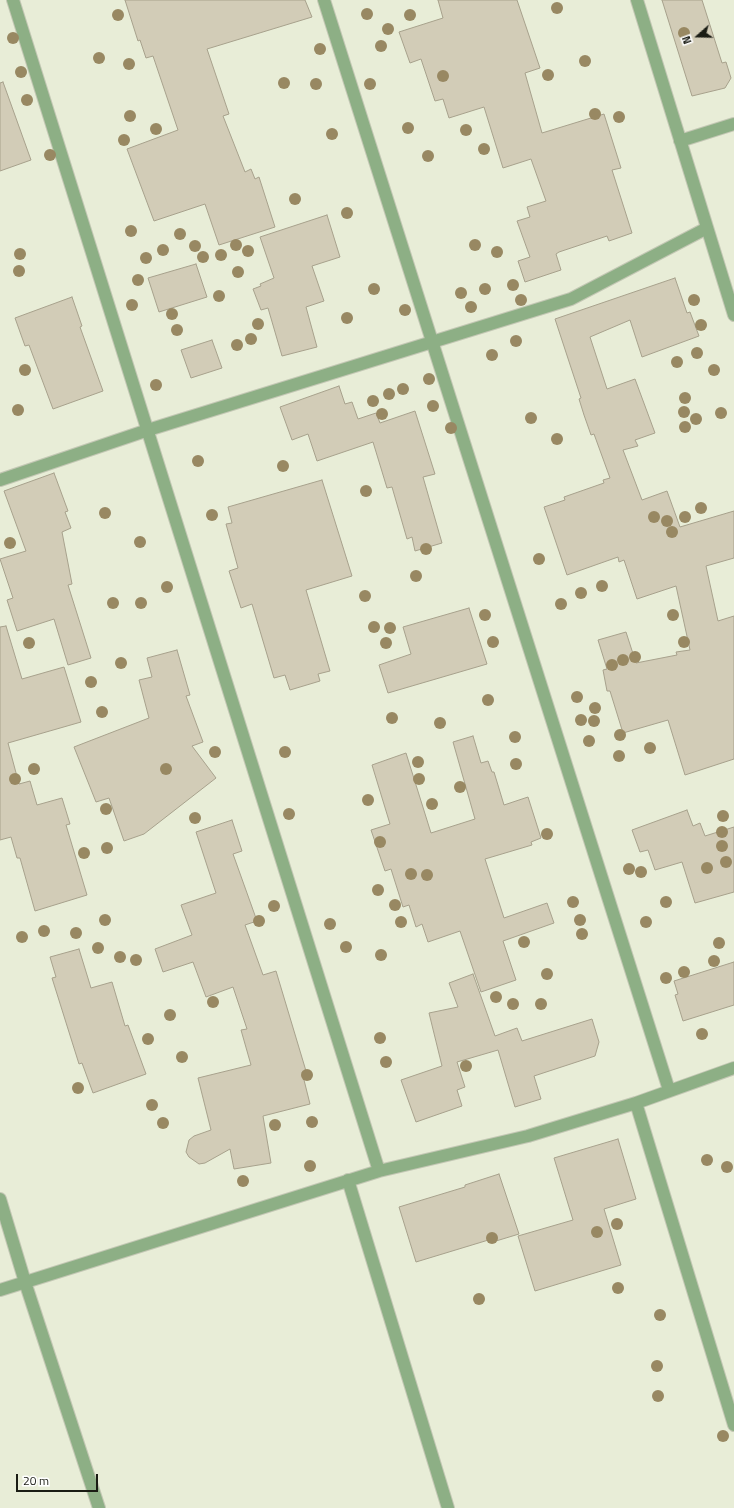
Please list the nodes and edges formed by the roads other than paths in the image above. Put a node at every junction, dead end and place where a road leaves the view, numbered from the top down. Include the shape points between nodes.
1 (13, 0) edge
2 (324, 0) edge
3 (636, 0) edge
4 (734, 124) edge
5 (680, 141) junction
6 (707, 228) junction
7 (734, 314) edge
8 (432, 342) junction
9 (148, 430) junction
10 (0, 480) edge
11 (734, 1068) edge
12 (669, 1090) junction
13 (636, 1103) junction
14 (379, 1171) junction
15 (348, 1180) junction
16 (0, 1199) edge
17 (25, 1282) junction
18 (0, 1290) edge
19 (734, 1425) edge
20 (99, 1508) edge
21 (448, 1508) edge

1 - 9 street
2 - 8 street
3 - 5 street
4 - 5 street
5 - 6 street
6 - 7 street
6 - 8 street via 572,299
8 - 9 street
8 - 12 street
9 - 10 street
9 - 14 street
11 - 12 street
12 - 13 street
13 - 14 street via 528,1136
13 - 19 street
14 - 15 street
15 - 17 street
15 - 21 street
16 - 17 street
17 - 18 street
17 - 20 street

